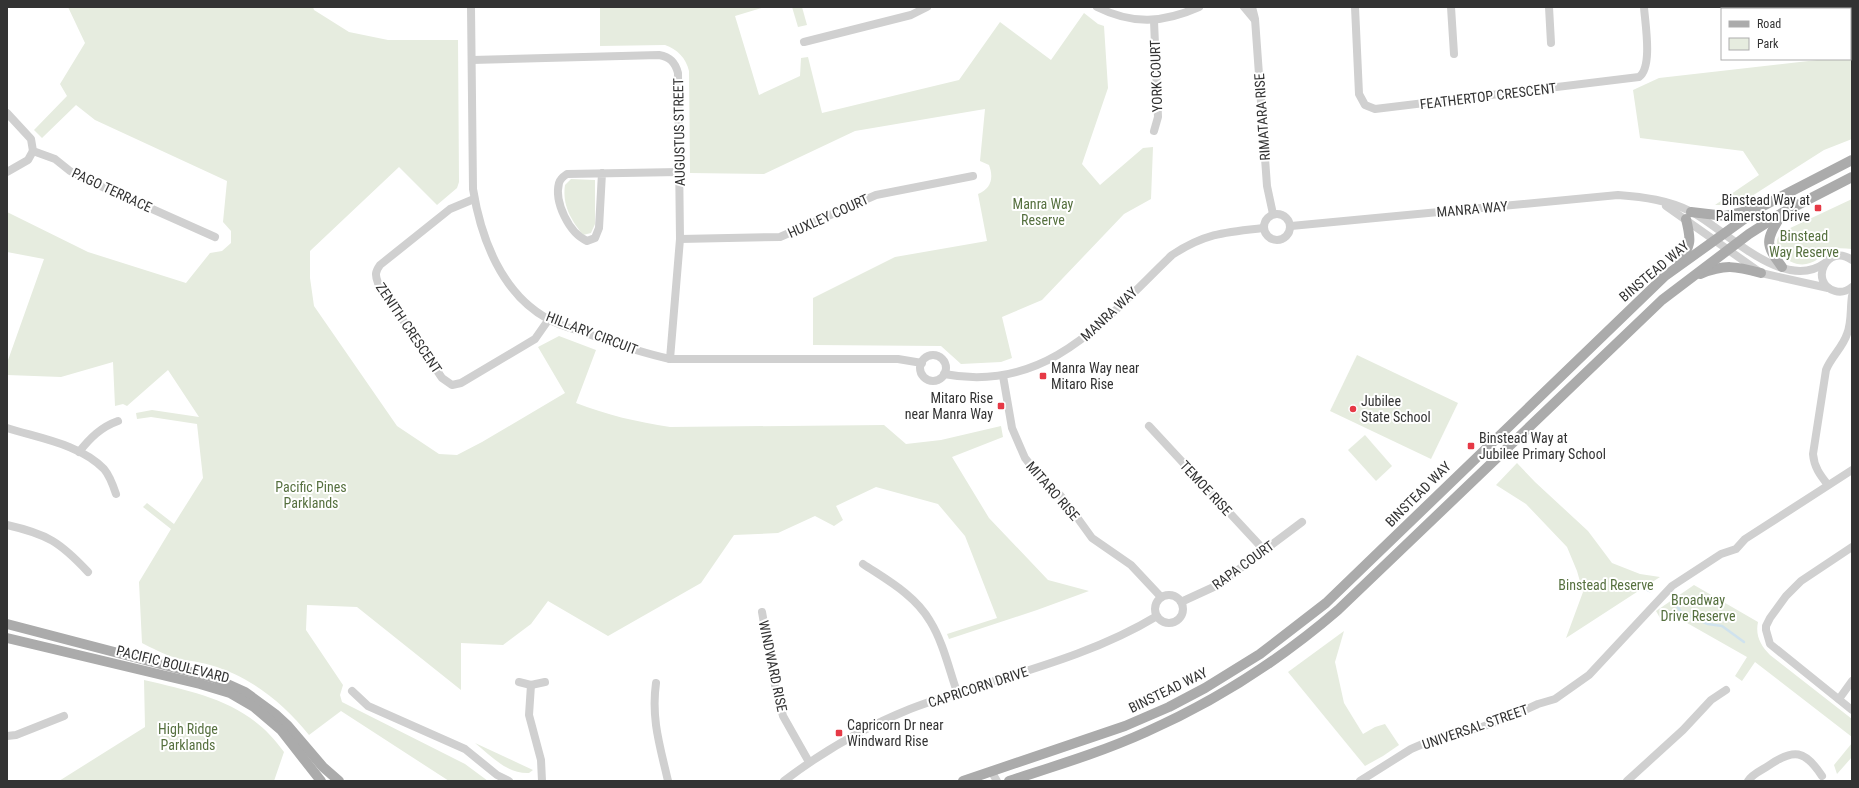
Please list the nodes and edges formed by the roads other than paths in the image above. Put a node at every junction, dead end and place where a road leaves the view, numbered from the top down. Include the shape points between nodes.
1 (471, 7) edge
2 (927, 7) edge
3 (1097, 7) edge
4 (1199, 7) edge
5 (1244, 7) edge
6 (1252, 7) edge
7 (1356, 7) edge
8 (1451, 7) edge
9 (1549, 7) edge
10 (1644, 7) edge
11 (1255, 19) junction
12 (1154, 21) junction
13 (804, 42) dead end
14 (1551, 43) dead end
15 (1454, 54) dead end
16 (472, 60) junction
17 (7, 113) edge
18 (1154, 131) dead end
19 (33, 152) junction
20 (1852, 160) edge
21 (7, 172) edge
22 (679, 172) junction
23 (602, 173) junction
24 (973, 176) dead end
25 (1852, 177) edge
26 (474, 199) junction
27 (1761, 208) junction
28 (1273, 214) junction
29 (1782, 214) junction
30 (1689, 215) junction
31 (1291, 226) junction
32 (1264, 228) junction
33 (1719, 236) junction
34 (215, 237) dead end
35 (680, 239) junction
36 (1737, 242) junction
37 (1728, 248) junction
38 (1850, 258) edge
39 (1825, 264) junction
40 (1782, 267) junction
41 (1675, 269) junction
42 (1761, 273) junction
43 (1687, 279) junction
44 (1852, 288) edge
45 (1830, 289) junction
46 (1852, 296) edge
47 (1850, 309) junction
48 (548, 319) junction
49 (670, 359) junction
50 (922, 363) junction
51 (944, 374) junction
52 (1003, 376) junction
53 (118, 421) dead end
54 (1149, 426) dead end
55 (7, 428) edge
56 (79, 452) junction
57 (1852, 470) edge
58 (1828, 485) junction
59 (116, 494) dead end
60 (1302, 522) dead end
61 (7, 525) edge
62 (1852, 547) edge
63 (1264, 550) junction
64 (863, 564) dead end
65 (88, 572) dead end
66 (1161, 597) junction
67 (1181, 602) junction
68 (762, 612) dead end
69 (1157, 616) junction
70 (7, 624) edge
71 (7, 638) edge
72 (1852, 681) edge
73 (519, 682) dead end
74 (545, 682) dead end
75 (656, 683) dead end
76 (531, 685) junction
77 (1726, 690) dead end
78 (352, 691) dead end
79 (957, 692) junction
80 (1839, 700) junction
81 (1852, 710) edge
82 (64, 716) dead end
83 (7, 736) edge
84 (809, 762) junction
85 (1054, 766) junction
86 (990, 776) edge
87 (1822, 776) dead end
88 (321, 781) edge
89 (339, 781) edge
90 (509, 781) edge
91 (542, 781) edge
92 (668, 781) edge
93 (784, 781) edge
94 (963, 781) edge
95 (997, 781) edge
96 (1009, 781) edge
97 (1027, 781) edge
98 (1360, 781) edge
99 (1627, 781) edge
100 (1748, 781) edge

1 - 16 street, HILLARY CIRCUIT
2 - 13 street via 911,15
3 - 12 street via 1129,19
4 - 12 street via 1180,16
5 - 11 street
6 - 11 street, RIMATARA RISE
7 - 10 street, FEATHERTOP CRESCENT via 1359,94 1365,105 1375,109 1639,77 1644,74 1648,62
8 - 15 street
9 - 14 street
11 - 28 street, RIMATARA RISE via 1267,186
12 - 18 street, YORK COURT via 1158,117
16 - 22 street, AUGUSTUS STREET via 666,56 676,66 678,73
16 - 26 street, HILLARY CIRCUIT
17 - 19 street via 31,139
19 - 21 street via 28,160
19 - 34 street, PAGO TERRACE via 55,159 70,171 96,184
20 - 27 main road, BINSTEAD WAY
22 - 23 street
22 - 35 street, AUGUSTUS STREET
23 - 23 street via 599,228 595,238 587,240 579,237 566,221 558,191 560,181 567,174
24 - 35 street, HUXLEY COURT via 876,195 780,237
25 - 29 main road, BINSTEAD WAY
26 - 48 street, HILLARY CIRCUIT via 486,240 501,272 517,295
26 - 48 street, ZENITH CRESCENT via 450,209 380,265 375,276 378,283 442,378 452,385 461,383 535,339
27 - 30 main road via 1730,216
27 - 33 main road, BINSTEAD WAY
28 - 31 street via 1285,215
28 - 32 street via 1266,219
29 - 36 main road, BINSTEAD WAY
29 - 40 main road via 1772,231 1769,244 1770,251
30 - 31 street, MANRA WAY via 1654,198 1618,195
30 - 33 street, MANRA WAY
30 - 41 main road via 1690,243
31 - 32 street via 1289,234 1277,240 1269,238
32 - 52 street, MANRA WAY via 1218,233 1187,245 1172,255 1083,340 1044,363
33 - 36 street, MANRA WAY
33 - 37 street, MANRA WAY
33 - 41 main road, BINSTEAD WAY
35 - 49 street, AUGUSTUS STREET
36 - 37 main road, BINSTEAD WAY
36 - 40 street, MANRA WAY via 1761,259
37 - 42 street, MANRA WAY
37 - 43 main road, BINSTEAD WAY
38 - 39 street, MANRA WAY via 1834,256
39 - 40 street, MANRA WAY via 1815,270 1802,272
39 - 45 street via 1822,275 1824,284
41 - 86 main road, BINSTEAD WAY via 1644,295 1347,582 1284,636 1228,675 1169,707
42 - 43 main road via 1724,266
42 - 45 street
43 - 85 main road, BINSTEAD WAY via 1580,376 1364,586 1310,634 1255,673 1187,713 1146,732
44 - 45 street via 1843,292
45 - 47 street via 1843,299
46 - 47 street
47 - 58 street via 1847,336 1826,370 1813,454 1813,462
48 - 49 street, HILLARY CIRCUIT via 642,353
49 - 50 street, HILLARY CIRCUIT via 898,359
50 - 51 street via 921,371 925,378 938,380
50 - 51 street via 929,356 939,357 945,364
51 - 52 street, MANRA WAY via 974,378
52 - 66 street, MITARO RISE via 1012,428 1025,458 1044,482 1060,495 1092,538 1131,565
53 - 56 street via 105,426
54 - 63 street, TEMOE RISE
55 - 56 street
56 - 59 street via 103,469 112,480
57 - 58 street, UNIVERSAL STREET
58 - 98 street, UNIVERSAL STREET via 1745,538 1736,549 1721,554 1672,586 1589,675 1555,699 1479,728 1439,737 1411,749
60 - 63 street, RAPA COURT
61 - 65 street via 41,534 57,542
62 - 80 street via 1801,581 1770,618 1766,630 1770,644
63 - 67 street, RAPA COURT via 1218,585
64 - 79 street via 905,592 923,610 936,633
66 - 67 street via 1173,595
66 - 69 street via 1155,606
67 - 69 street via 1182,612 1177,620 1167,623
68 - 84 street, WINDWARD RISE via 783,716
69 - 79 street, CAPRICORN DRIVE via 1125,634 1069,657
70 - 89 main road via 214,678 245,692 261,702 288,726 310,754
71 - 88 main road, PACIFIC BOULEVARD via 230,692 254,707 281,730
72 - 80 street
73 - 76 street
74 - 76 street
75 - 92 street via 654,719
76 - 91 street via 529,715 541,760
77 - 99 street via 1711,700 1678,735
78 - 90 street via 368,706 465,749 497,775
79 - 84 street, CAPRICORN DRIVE via 878,723
80 - 81 street
82 - 83 street via 16,735
84 - 93 street, CAPRICORN DRIVE
85 - 96 main road, BINSTEAD WAY
85 - 97 main road
86 - 94 main road, BINSTEAD WAY
86 - 95 street
87 - 100 street via 1813,762 1798,754 1782,756

